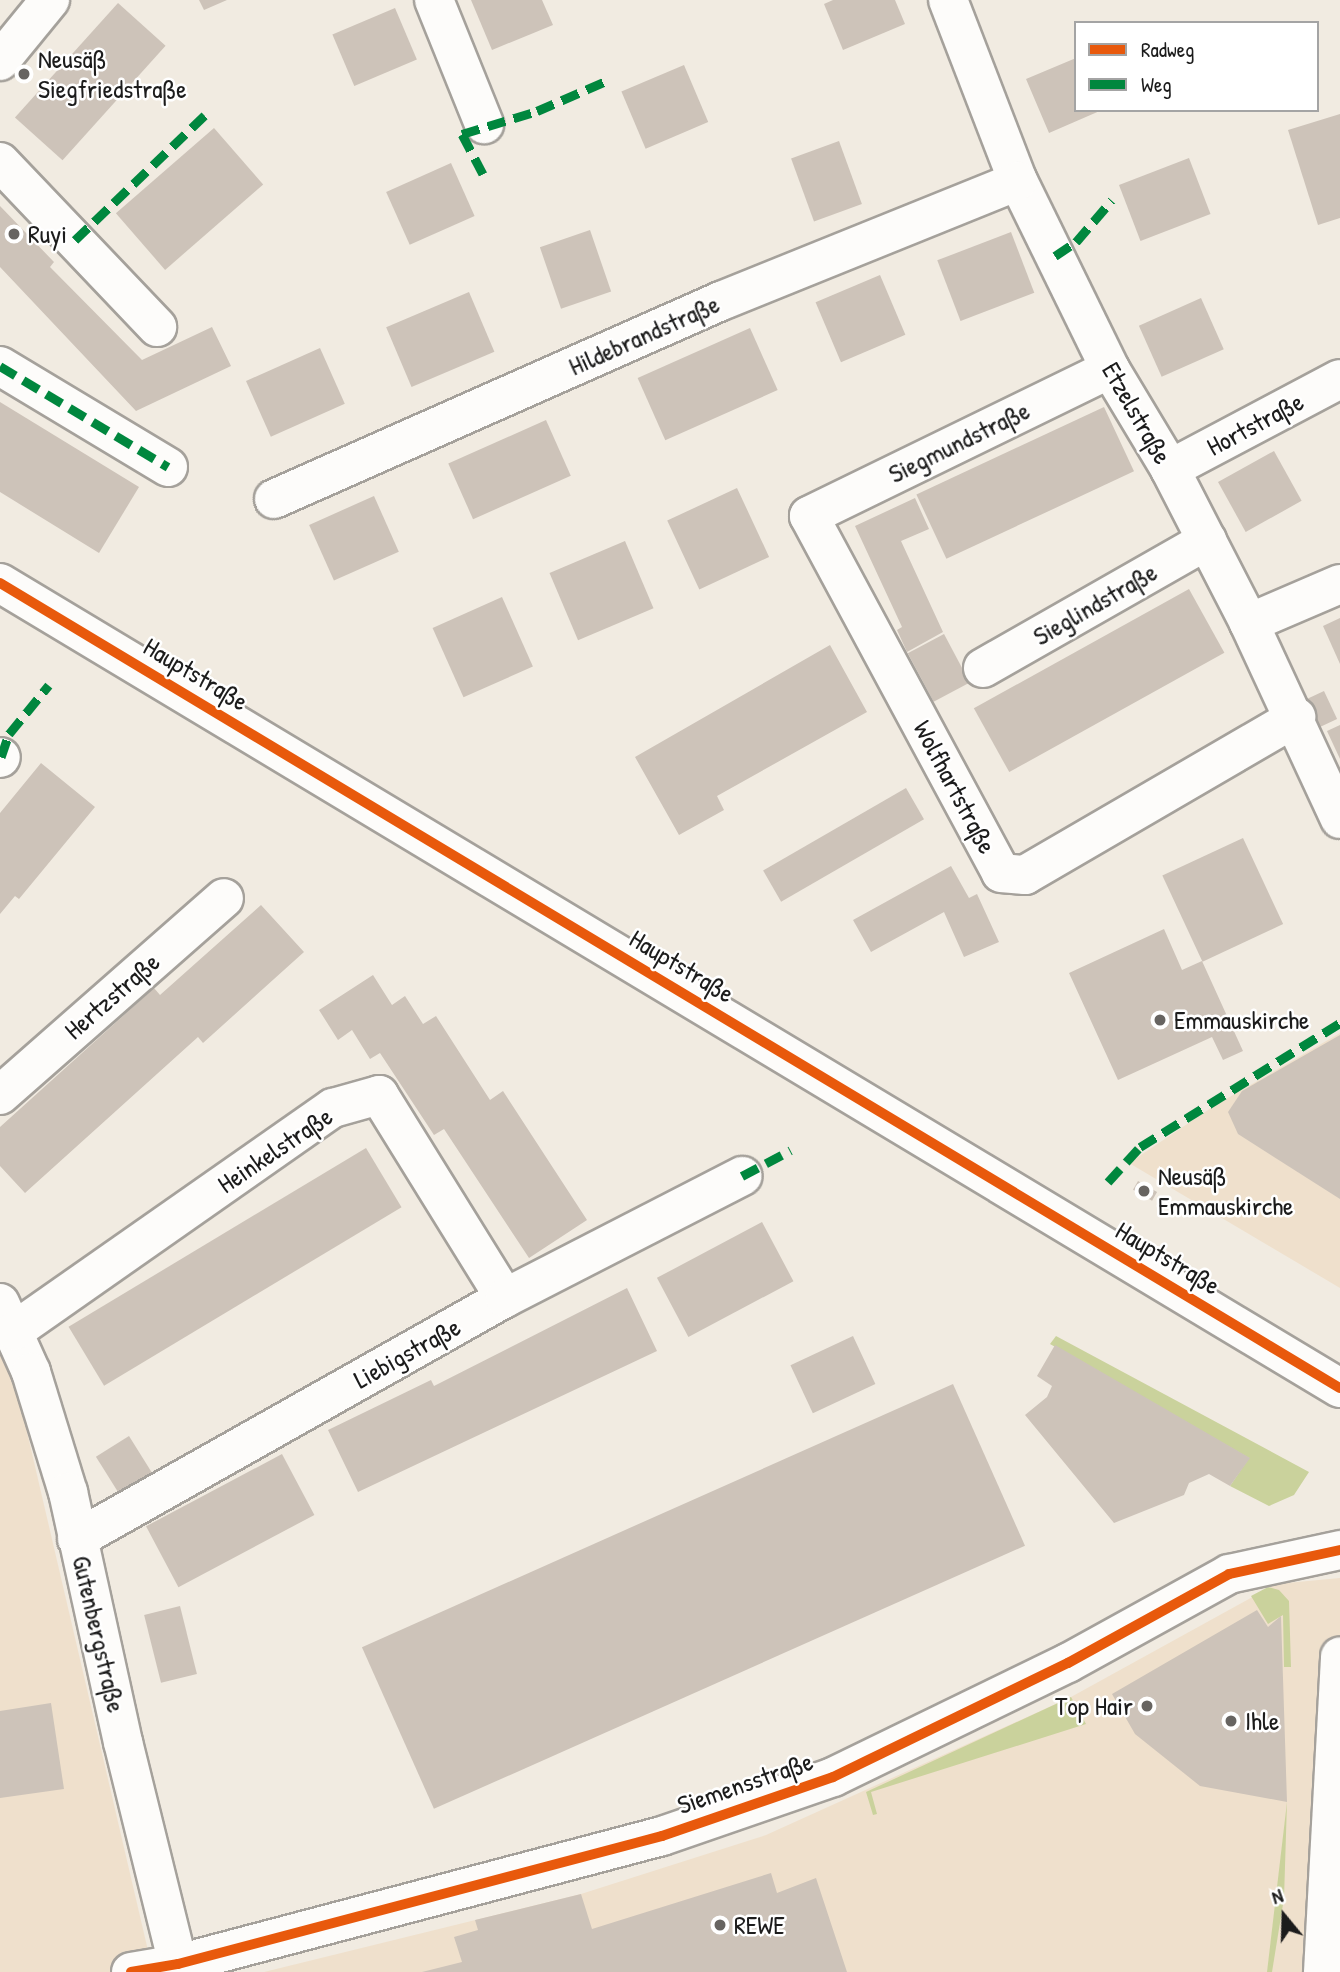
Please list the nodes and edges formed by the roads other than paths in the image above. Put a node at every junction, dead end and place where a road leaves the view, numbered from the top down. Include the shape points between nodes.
1 (50, 0) edge
2 (434, 0) edge
3 (948, 0) edge
4 (0, 61) edge
5 (484, 124) dead end
6 (0, 162) edge
7 (1018, 181) junction
8 (157, 327) dead end
9 (0, 366) edge
10 (1110, 369) junction
11 (1340, 379) edge
12 (168, 467) dead end
13 (1170, 468) junction
14 (274, 499) dead end
15 (809, 516) joint
16 (1207, 540) junction
17 (0, 583) edge
18 (1340, 584) edge
19 (1249, 622) junction
20 (983, 668) dead end
21 (1296, 717) junction
22 (1340, 819) edge
23 (225, 898) dead end
24 (0, 1095) edge
25 (741, 1176) dead end
26 (505, 1298) junction
27 (7, 1317) edge
28 (1340, 1388) edge
29 (77, 1539) junction
30 (1340, 1550) edge
31 (1340, 1656) edge
32 (179, 1968) edge
33 (131, 1972) edge
34 (1323, 1972) edge

1 - 4 street
2 - 5 street
3 - 7 street, Etzelstraße
6 - 8 street
7 - 10 street, Etzelstraße
7 - 14 street, Hildebrandstraße via 721,302
9 - 12 street
10 - 13 street, Etzelstraße
10 - 15 street, Siegmundstraße
11 - 13 street, Hortstraße
13 - 16 street, Etzelstraße
15 - 21 street, Wolfhartstraße via 1001,873 1025,875
16 - 19 street, Etzelstraße
16 - 20 street, Sieglindstraße
17 - 28 street, Hauptstraße
18 - 19 street
19 - 21 street, Etzelstraße
21 - 22 street, Etzelstraße
23 - 24 street, Hertzstraße
25 - 26 street, Liebigstraße
26 - 27 street, Heinkelstraße via 379,1095 333,1108
26 - 29 street, Liebigstraße
27 - 29 street, Gutenbergstraße via 44,1407
29 - 32 street, Gutenbergstraße
30 - 32 street, Siemensstraße via 1229,1574 1068,1663 833,1777 662,1836
31 - 34 street
32 - 33 street, Siemensstraße

